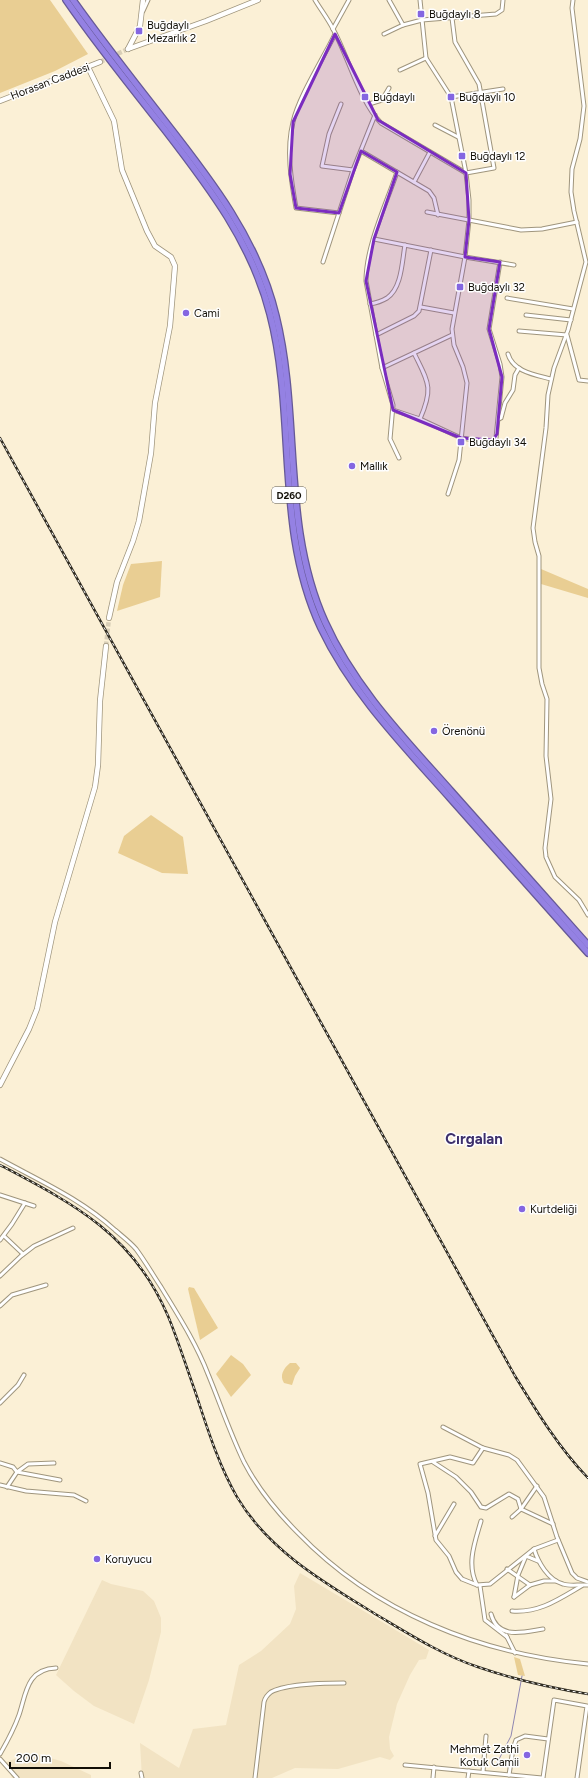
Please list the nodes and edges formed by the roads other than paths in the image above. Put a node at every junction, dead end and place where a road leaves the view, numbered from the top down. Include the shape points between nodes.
1 (66, 0) edge
2 (73, 0) edge
3 (143, 0) edge
4 (148, 0) edge
5 (258, 0) edge
6 (315, 0) edge
7 (349, 0) edge
8 (389, 0) edge
9 (420, 0) edge
10 (503, 0) edge
11 (573, 0) edge
12 (143, 11) junction
13 (452, 18) junction
14 (422, 20) junction
15 (403, 25) junction
16 (333, 29) junction
17 (335, 34) junction
18 (384, 34) dead end
19 (426, 58) junction
20 (100, 62) tunnel mouth
21 (88, 67) junction
22 (400, 70) dead end
23 (389, 88) dead end
24 (503, 88) dead end
25 (481, 92) junction
26 (451, 97) junction
27 (0, 101) edge
28 (341, 104) dead end
29 (369, 104) junction
30 (586, 113) edge
31 (374, 115) junction
32 (435, 125) dead end
33 (458, 137) junction
34 (361, 151) junction
35 (430, 152) junction
36 (353, 170) junction
37 (397, 172) junction
38 (466, 173) junction
39 (414, 182) junction
40 (339, 212) junction
41 (427, 212) dead end
42 (438, 215) junction
43 (469, 220) junction
44 (577, 222) junction
45 (374, 239) junction
46 (405, 245) junction
47 (431, 250) junction
48 (465, 257) junction
49 (323, 262) dead end
50 (500, 262) junction
51 (587, 262) edge
52 (514, 264) dead end
53 (507, 298) dead end
54 (370, 304) junction
55 (421, 307) junction
56 (573, 309) junction
57 (454, 314) junction
58 (526, 315) dead end
59 (571, 320) junction
60 (519, 331) dead end
61 (376, 335) junction
62 (452, 335) junction
63 (566, 335) junction
64 (414, 353) junction
65 (508, 354) dead end
66 (382, 368) junction
67 (519, 368) junction
68 (550, 380) junction
69 (588, 381) edge
70 (393, 410) junction
71 (420, 419) junction
72 (499, 419) junction
73 (461, 438) junction
74 (399, 458) dead end
75 (448, 494) dead end
76 (109, 618) tunnel mouth
77 (106, 646) tunnel mouth
78 (588, 915) edge
79 (588, 945) edge
80 (588, 953) edge
81 (0, 1085) edge
82 (0, 1159) edge
83 (0, 1195) edge
84 (25, 1203) junction
85 (34, 1206) dead end
86 (73, 1228) dead end
87 (4, 1236) junction
88 (0, 1240) edge
89 (23, 1254) junction
90 (0, 1276) edge
91 (46, 1285) dead end
92 (0, 1306) edge
93 (24, 1375) dead end
94 (0, 1403) edge
95 (443, 1427) dead end
96 (483, 1448) junction
97 (434, 1462) junction
98 (0, 1463) edge
99 (54, 1463) dead end
100 (17, 1472) junction
101 (60, 1480) dead end
102 (0, 1485) edge
103 (537, 1486) junction
104 (7, 1487) junction
105 (86, 1500) dead end
106 (454, 1504) dead end
107 (521, 1508) junction
108 (512, 1517) dead end
109 (481, 1521) dead end
110 (553, 1524) junction
111 (435, 1536) junction
112 (558, 1540) junction
113 (534, 1549) junction
114 (526, 1556) junction
115 (539, 1561) junction
116 (507, 1569) junction
117 (518, 1575) junction
118 (556, 1581) junction
119 (588, 1584) edge
120 (530, 1585) junction
121 (583, 1585) junction
122 (478, 1586) junction
123 (512, 1611) dead end
124 (492, 1614) dead end
125 (542, 1629) dead end
126 (505, 1632) junction
127 (507, 1637) junction
128 (515, 1653) junction
129 (588, 1664) edge
130 (56, 1668) dead end
131 (344, 1683) dead end
132 (486, 1736) dead end
133 (548, 1739) junction
134 (0, 1754) edge
135 (0, 1759) edge
136 (405, 1765) dead end
137 (434, 1768) junction
138 (469, 1771) junction
139 (483, 1772) junction
140 (141, 1773) dead end
141 (509, 1775) junction
142 (504, 1776) edge
143 (17, 1778) edge
144 (142, 1778) edge
145 (255, 1778) edge
146 (433, 1778) edge
147 (468, 1778) edge
148 (543, 1778) edge
149 (577, 1778) edge

1 - 80 highway, D260 via 209,188 235,229 255,268 270,312 278,351 290,510 297,555 314,610 336,657 388,729
2 - 79 highway, D260 via 215,187 241,228 262,272 276,316 284,354 296,511 302,553 316,600 337,646 365,690 399,733
3 - 12 street
4 - 12 street
5 - 12 street via 128,49 139,30
6 - 16 street
7 - 16 street
8 - 15 street
9 - 14 street
10 - 13 street via 503,8 498,14
11 - 30 street
13 - 14 street
13 - 25 street via 455,42
14 - 15 street
14 - 19 street
15 - 18 street
16 - 17 street
17 - 29 street
17 - 40 street via 295,116 291,132 290,174 296,208
19 - 22 street
19 - 26 street
20 - 21 street, Horasan Caddesi
21 - 27 street, Horasan Caddesi
21 - 76 street via 114,121 122,170 147,231 155,246 171,257 175,266 170,325 154,407 151,453 139,521 117,582
23 - 29 street via 382,100
24 - 25 street
25 - 26 street
25 - 38 street via 494,168
26 - 33 street
28 - 36 street via 329,134 322,166
29 - 31 street
30 - 44 street via 571,176
31 - 34 street
31 - 35 street via 384,126
32 - 33 street
33 - 38 street
34 - 36 street
34 - 37 street
35 - 38 street
35 - 39 street
36 - 40 street
37 - 39 street
37 - 45 street
38 - 43 street
39 - 42 street via 431,193
40 - 49 street
41 - 42 street
42 - 43 street
43 - 44 street via 528,231
43 - 48 street
44 - 51 street
45 - 46 street
45 - 54 street via 366,276
46 - 47 street
46 - 54 street via 395,290 387,298
47 - 48 street
47 - 55 street
48 - 50 street
48 - 57 street
50 - 52 street
50 - 72 street via 489,329 502,373
51 - 56 street
53 - 56 street
54 - 61 street
55 - 57 street
55 - 61 street via 414,316
56 - 59 street
57 - 62 street
58 - 59 street
59 - 63 street
60 - 63 street
61 - 66 street
62 - 64 street
62 - 73 street via 464,367 467,384
63 - 68 street
63 - 69 street via 579,380
64 - 66 street
64 - 71 street via 429,384 427,400
65 - 67 street
66 - 70 street
67 - 68 street
67 - 72 street via 515,375 513,390
68 - 78 street via 533,528 539,556 539,668 547,699 547,766 551,799 545,848 552,873 579,900
70 - 71 street
70 - 74 street via 390,436
71 - 73 street
72 - 73 street via 497,435 492,441
73 - 75 street via 457,466
77 - 81 street via 95,787 55,922 38,1009
82 - 128 street via 79,1201 136,1248 197,1349 236,1444 255,1481 274,1508 317,1552 353,1581 408,1613 466,1638
83 - 84 street
84 - 85 street
84 - 87 street
86 - 89 street via 34,1246
87 - 88 street
87 - 89 street
89 - 90 street
91 - 92 street via 12,1294
93 - 94 street
95 - 96 street
96 - 97 street via 473,1463 450,1457
96 - 103 street via 514,1458
97 - 107 street via 456,1477 481,1507 486,1508 509,1494 517,1497
97 - 111 street via 420,1464
98 - 100 street via 13,1467
99 - 100 street via 30,1463
100 - 101 street
100 - 104 street
102 - 104 street
103 - 107 street
103 - 110 street via 544,1497
104 - 105 street via 32,1492 74,1495
106 - 111 street
107 - 108 street
107 - 110 street
109 - 122 street via 471,1562 472,1574
110 - 112 street
111 - 122 street via 459,1576
112 - 113 street
112 - 119 street via 573,1575
113 - 114 street
113 - 115 street
114 - 115 street
114 - 116 street
114 - 117 street
115 - 118 street
116 - 117 street
116 - 122 street via 495,1582
117 - 120 street
117 - 120 street via 514,1597
118 - 120 street
118 - 121 street
119 - 121 street
121 - 123 street via 546,1607
122 - 127 street via 486,1620
124 - 126 street via 495,1624
125 - 126 street
126 - 127 street
127 - 128 street
128 - 129 street via 554,1661
130 - 134 street via 42,1672 28,1684 17,1720
131 - 145 street via 313,1684 275,1691 268,1695 264,1702
132 - 139 street
133 - 141 street via 525,1736 516,1740
133 - 148 street
133 - 149 street via 554,1700 587,1706
135 - 143 street
136 - 137 street
137 - 138 street
137 - 146 street
138 - 139 street
138 - 147 street
139 - 142 street
140 - 144 street
141 - 142 street
141 - 148 street

